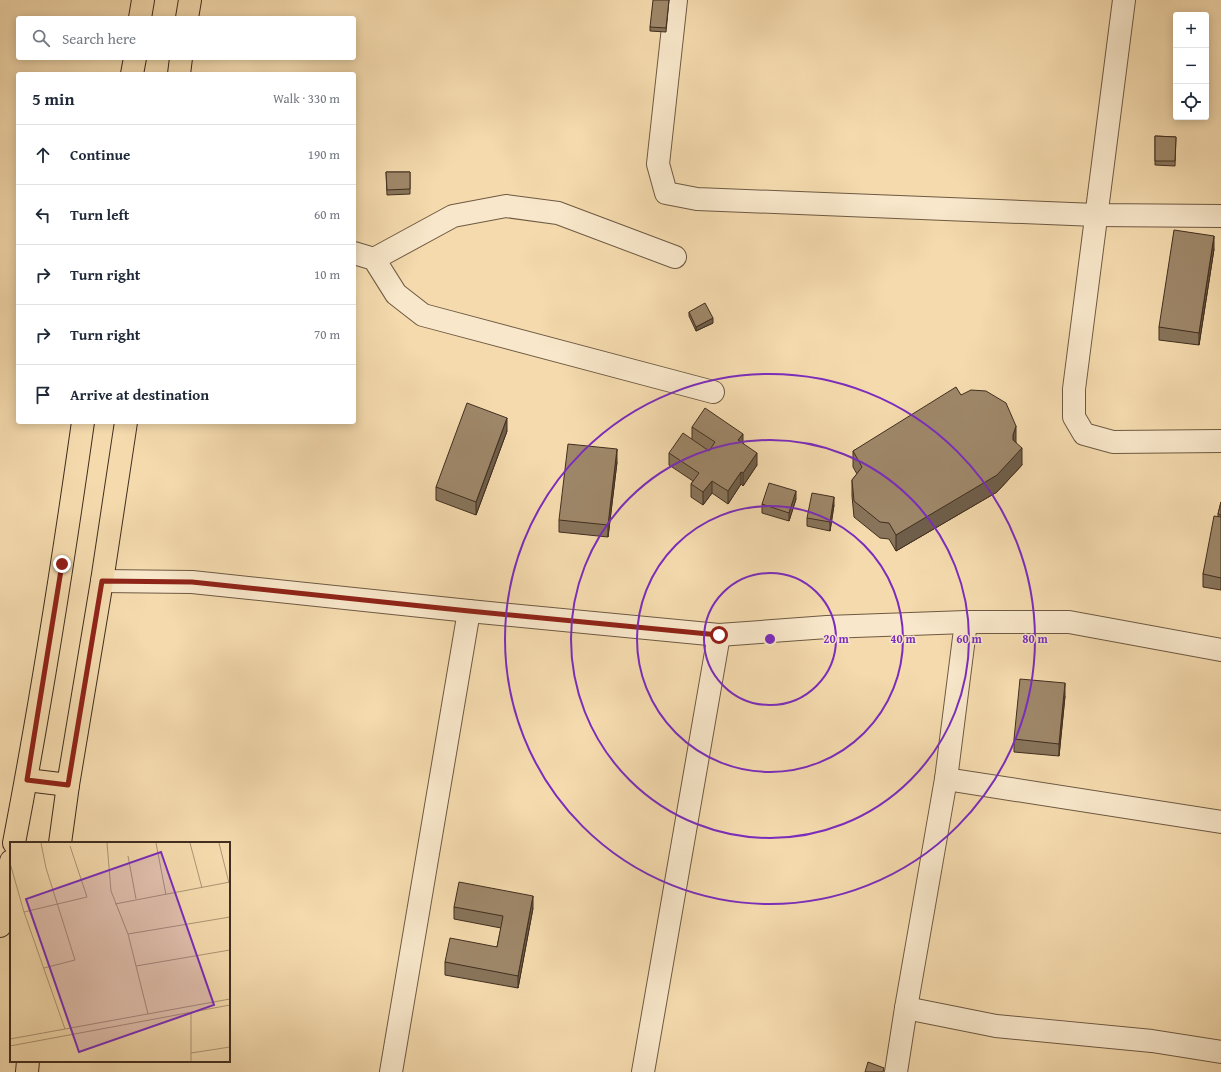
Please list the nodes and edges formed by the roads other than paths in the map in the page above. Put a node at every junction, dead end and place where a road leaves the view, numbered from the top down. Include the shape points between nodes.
1 (142, 0) edge
2 (190, 0) edge
3 (676, 0) edge
4 (1124, 0) edge
5 (140, 16) edge
6 (187, 16) edge
7 (135, 60) edge
8 (181, 60) edge
9 (132, 72) edge
10 (178, 72) edge
11 (1096, 215) junction
12 (1221, 216) edge
13 (364, 256) edge
14 (676, 257) dead end
15 (713, 392) dead end
16 (83, 424) edge
17 (126, 424) edge
18 (1221, 441) edge
19 (102, 581) junction
20 (469, 611) junction
21 (966, 622) junction
22 (719, 635) junction
23 (1221, 650) edge
24 (946, 779) junction
25 (27, 780) junction
26 (68, 785) junction
27 (1221, 822) edge
28 (14, 842) edge
29 (60, 842) edge
30 (10, 865) edge
31 (3, 891) edge
32 (0, 926) edge
33 (906, 1008) junction
34 (1221, 1052) edge
35 (28, 1062) edge
36 (27, 1072) edge
37 (391, 1072) edge
38 (643, 1072) edge
39 (896, 1072) edge

1 - 5 main road
2 - 6 main road
3 - 11 street via 658,164 666,193 697,199
4 - 11 street
7 - 9 main road
8 - 10 main road
11 - 12 street
11 - 18 street via 1074,389 1074,417 1084,434 1113,442
13 - 14 street via 453,216 506,206 558,214
13 - 15 street via 396,294 423,315
16 - 25 main road
17 - 19 main road
19 - 20 street via 192,582
19 - 26 main road
20 - 22 street
20 - 37 street
21 - 22 street via 827,627
21 - 23 street via 1070,622
21 - 24 street
22 - 38 street
24 - 27 street
24 - 33 street
25 - 26 main road
25 - 28 main road
26 - 29 main road
30 - 31 main road
31 - 32 main road
33 - 34 street via 996,1026 1152,1041
33 - 39 street
35 - 36 main road

